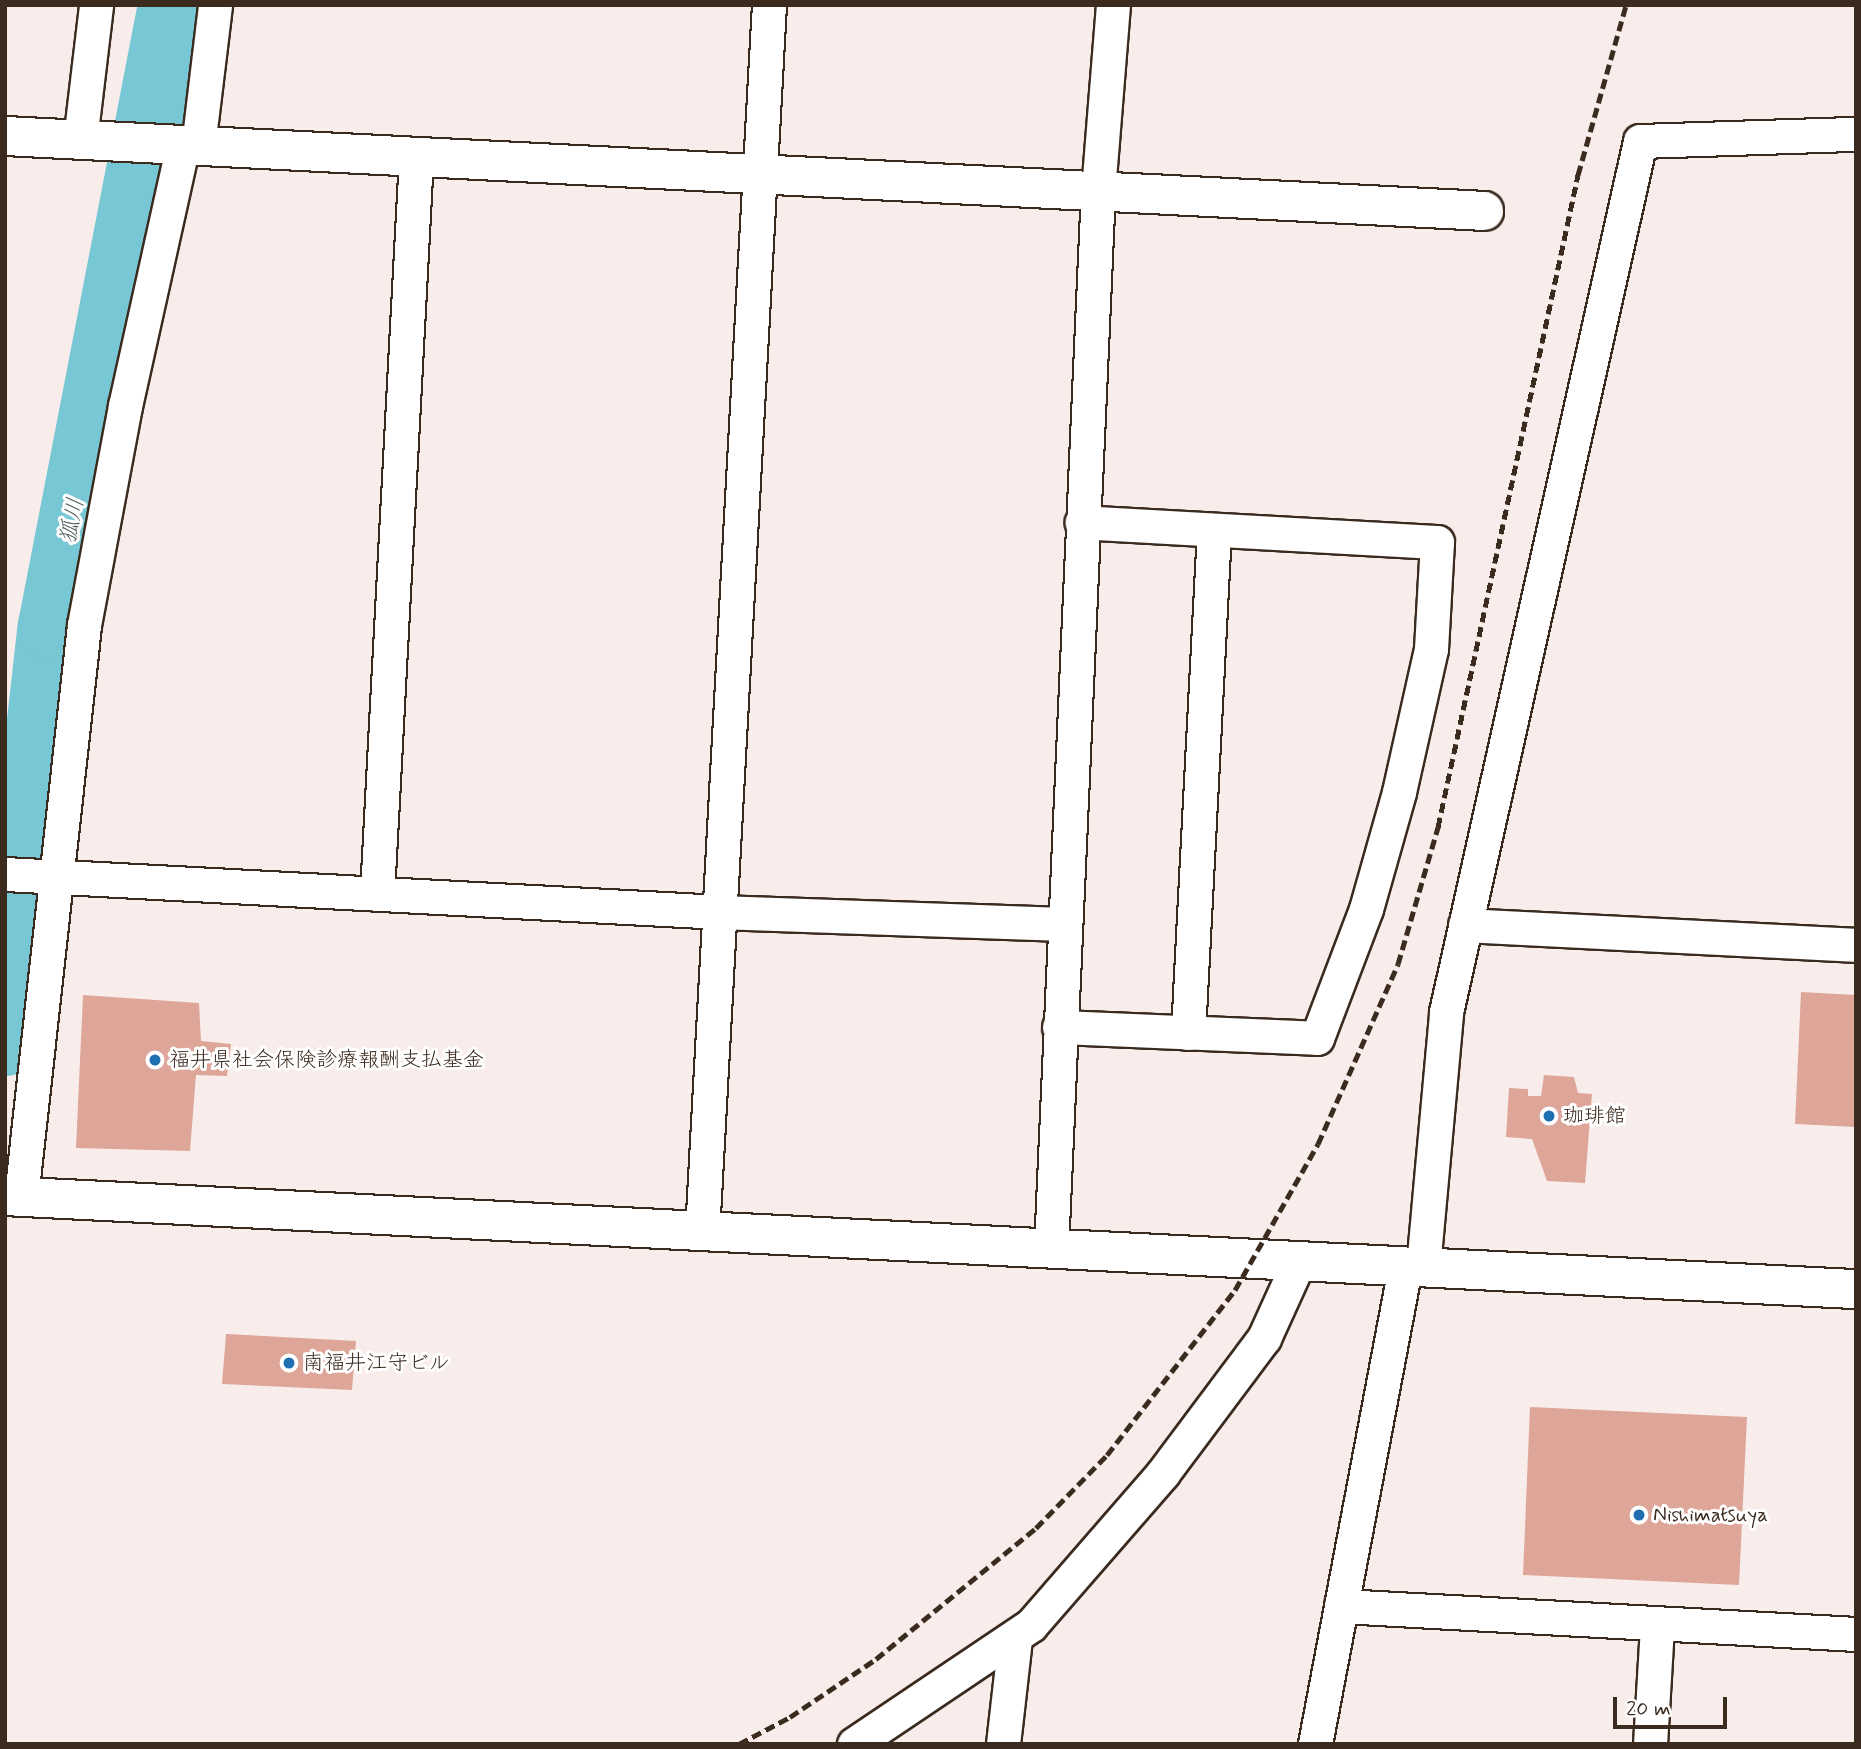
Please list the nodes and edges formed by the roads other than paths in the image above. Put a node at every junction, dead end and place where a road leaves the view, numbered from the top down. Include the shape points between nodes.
1 (96, 5) edge
2 (215, 5) edge
3 (769, 5) edge
4 (1113, 5) edge
5 (1856, 134) edge
6 (5, 136) edge
7 (80, 140) junction
8 (166, 144) junction
9 (416, 157) junction
10 (760, 175) junction
11 (1098, 191) junction
12 (1484, 211) dead end
13 (1082, 522) junction
14 (1214, 530) junction
15 (27, 875) edge
16 (376, 894) junction
17 (720, 912) junction
18 (1062, 924) junction
19 (1465, 925) junction
20 (1856, 945) edge
21 (1059, 1027) junction
22 (1188, 1033) junction
23 (13, 1197) edge
24 (702, 1233) junction
25 (1051, 1249) junction
26 (1299, 1261) junction
27 (1414, 1267) junction
28 (1856, 1289) edge
29 (1341, 1606) junction
30 (1657, 1625) junction
31 (1856, 1634) edge
32 (1015, 1639) junction
33 (854, 1744) edge
34 (1003, 1744) edge
35 (1315, 1744) edge
36 (1650, 1744) edge

1 - 7 street
2 - 8 street
3 - 10 street
4 - 11 street
5 - 19 street via 1640,141
6 - 7 street
7 - 8 street
8 - 9 street
8 - 15 street via 125,406 84,625
9 - 10 street
9 - 16 street
10 - 11 street
10 - 17 street
11 - 12 street
11 - 13 street
13 - 14 street
13 - 18 street
14 - 22 street
14 - 22 street via 1437,542 1431,649 1399,792 1366,909 1317,1038
15 - 16 street
15 - 23 street
16 - 17 street
17 - 18 street
17 - 24 street
18 - 21 street
19 - 20 street
19 - 27 street via 1446,1012
21 - 22 street
21 - 25 street
23 - 24 street
24 - 25 street
25 - 26 street
26 - 27 street
26 - 32 street via 1264,1338 1163,1473
27 - 28 street
27 - 29 street
29 - 30 street
29 - 35 street
30 - 31 street
30 - 36 street
32 - 33 street
32 - 34 street

